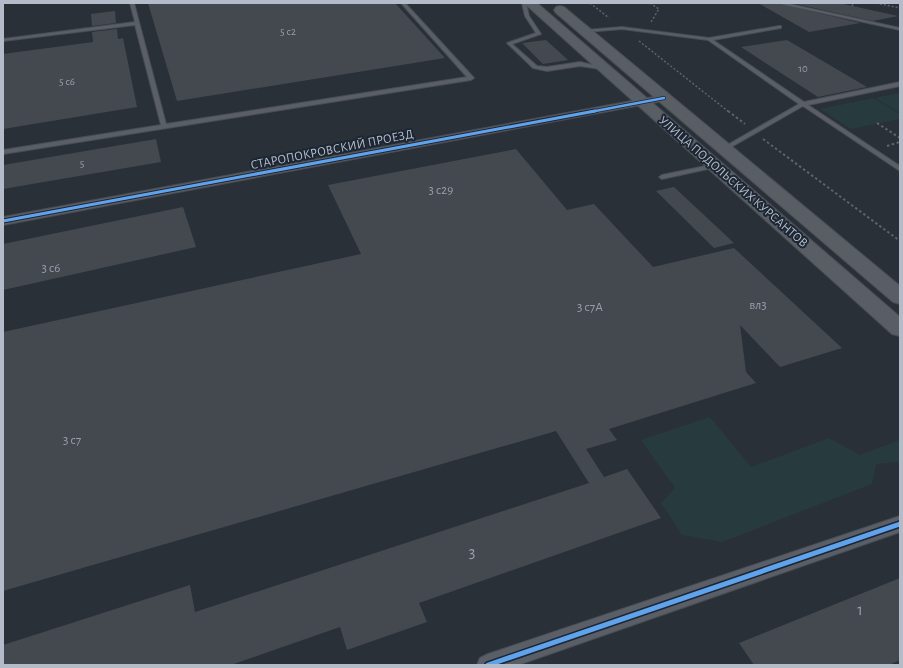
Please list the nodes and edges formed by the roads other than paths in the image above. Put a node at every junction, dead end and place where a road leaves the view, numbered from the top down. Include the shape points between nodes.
1 (132, 3) edge
2 (403, 3) edge
3 (524, 3) edge
4 (530, 3) edge
5 (552, 3) edge
6 (779, 3) edge
7 (137, 23) junction
8 (779, 27) dead end
9 (900, 29) edge
10 (586, 31) junction
11 (708, 39) junction
12 (3, 40) edge
13 (605, 69) junction
14 (900, 84) edge
15 (664, 98) junction
16 (643, 102) junction
17 (803, 104) junction
18 (164, 127) junction
19 (3, 152) edge
20 (720, 157) junction
21 (900, 169) edge
22 (662, 177) dead end
23 (3, 221) edge
24 (900, 297) edge
25 (900, 329) edge
26 (900, 524) edge
27 (488, 665) edge

1 - 7 lane
2 - 18 lane via 471,78
3 - 13 lane via 527,16 539,34 509,43 534,67 547,69 580,64
4 - 13 main road, УЛИЦА ПОДОЛЬСКИХ КУРСАНТОВ
5 - 10 main road, УЛИЦА ПОДОЛЬСКИХ КУРСАНТОВ
6 - 9 lane
7 - 12 lane
7 - 18 lane
8 - 11 lane
10 - 11 lane via 622,28
10 - 15 main road, УЛИЦА ПОДОЛЬСКИХ КУРСАНТОВ
11 - 17 lane
13 - 16 main road, УЛИЦА ПОДОЛЬСКИХ КУРСАНТОВ
14 - 17 lane
15 - 16 street, СТАРОПОКРОВСКИЙ ПРОЕЗД
15 - 20 main road, УЛИЦА ПОДОЛЬСКИХ КУРСАНТОВ
16 - 20 main road, УЛИЦА ПОДОЛЬСКИХ КУРСАНТОВ
16 - 23 street, СТАРОПОКРОВСКИЙ ПРОЕЗД
17 - 20 lane
17 - 21 lane
18 - 19 lane
20 - 22 lane
20 - 24 main road, УЛИЦА ПОДОЛЬСКИХ КУРСАНТОВ
20 - 25 main road, УЛИЦА ПОДОЛЬСКИХ КУРСАНТОВ
26 - 27 street

